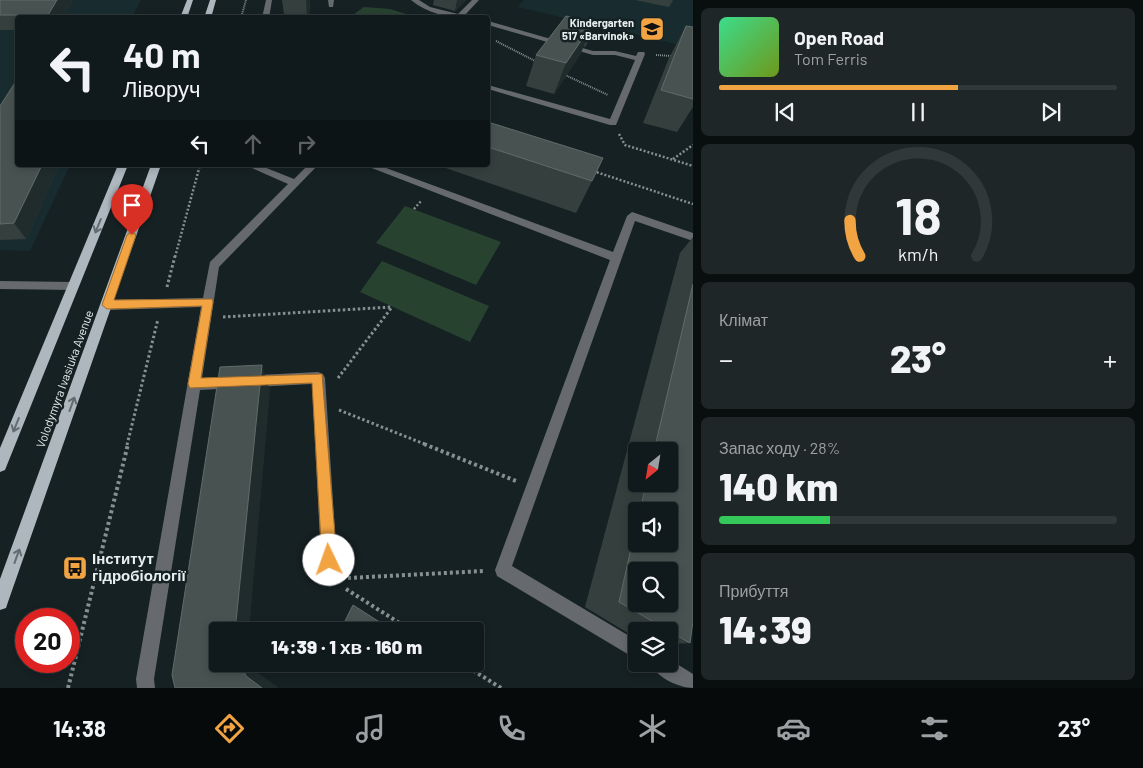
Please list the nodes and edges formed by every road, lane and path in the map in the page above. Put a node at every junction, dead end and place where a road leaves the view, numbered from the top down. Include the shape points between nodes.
1 (190, 0) edge
2 (213, 0) edge
3 (246, 0) edge
4 (269, 0) edge
5 (414, 0) edge
6 (476, 0) edge
7 (183, 15) edge
8 (208, 15) edge
9 (242, 15) edge
10 (266, 15) edge
11 (454, 15) edge
12 (464, 15) edge
13 (490, 24) edge
14 (493, 38) dead end
15 (640, 56) junction
16 (676, 57) edge
17 (537, 62) dead end
18 (563, 74) edge
19 (490, 88) edge
20 (622, 101) junction
21 (613, 123) junction
22 (693, 146) edge
23 (672, 159) junction
24 (693, 166) edge
25 (122, 167) edge
26 (155, 167) edge
27 (199, 167) edge
28 (255, 167) edge
29 (311, 167) edge
30 (374, 167) edge
31 (590, 171) edge
32 (295, 183) junction
33 (693, 204) edge
34 (693, 237) edge
35 (617, 258) junction
36 (0, 285) edge
37 (73, 286) junction
38 (208, 302) junction
39 (162, 303) junction
40 (107, 305) junction
41 (205, 318) junction
42 (194, 384) junction
43 (319, 402) junction
44 (0, 465) edge
45 (532, 488) junction
46 (502, 570) junction
47 (330, 579) junction
48 (0, 602) edge
49 (398, 622) edge
50 (628, 645) edge
51 (476, 672) edge
52 (673, 672) edge
53 (693, 684) edge
54 (68, 688) edge
55 (146, 688) edge
56 (501, 688) edge

1 - 7 main road
2 - 8 main road
3 - 9 path
4 - 10 lane
5 - 11 lane via 428,8
6 - 12 lane
13 - 15 lane via 593,53
14 - 17 path via 504,47
15 - 16 path
15 - 20 lane
18 - 20 path
19 - 21 lane
20 - 21 lane
21 - 23 path via 625,145
22 - 23 path
23 - 24 path
25 -> 37 main road, Volodymyra Ivasiuka Avenue
26 - 40 main road, Volodymyra Ivasiuka Avenue
27 - 39 path
28 - 32 lane
29 - 32 lane
30 - 35 lane
31 - 33 path
32 - 38 lane via 214,265
34 - 35 lane via 632,216
35 - 45 lane
36 - 37 lane
37 -> 44 main road, Volodymyra Ivasiuka Avenue
38 - 39 lane
38 - 41 lane
39 - 40 lane
39 - 54 path
48 -> 40 main road, Volodymyra Ivasiuka Avenue
41 - 42 lane
41 - 43 path via 392,307
42 - 43 lane via 318,378
42 - 55 lane
43 - 45 path
43 - 47 lane
45 - 46 lane
46 - 47 path
46 - 50 lane
47 - 49 path
51 - 56 path
52 - 53 lane

